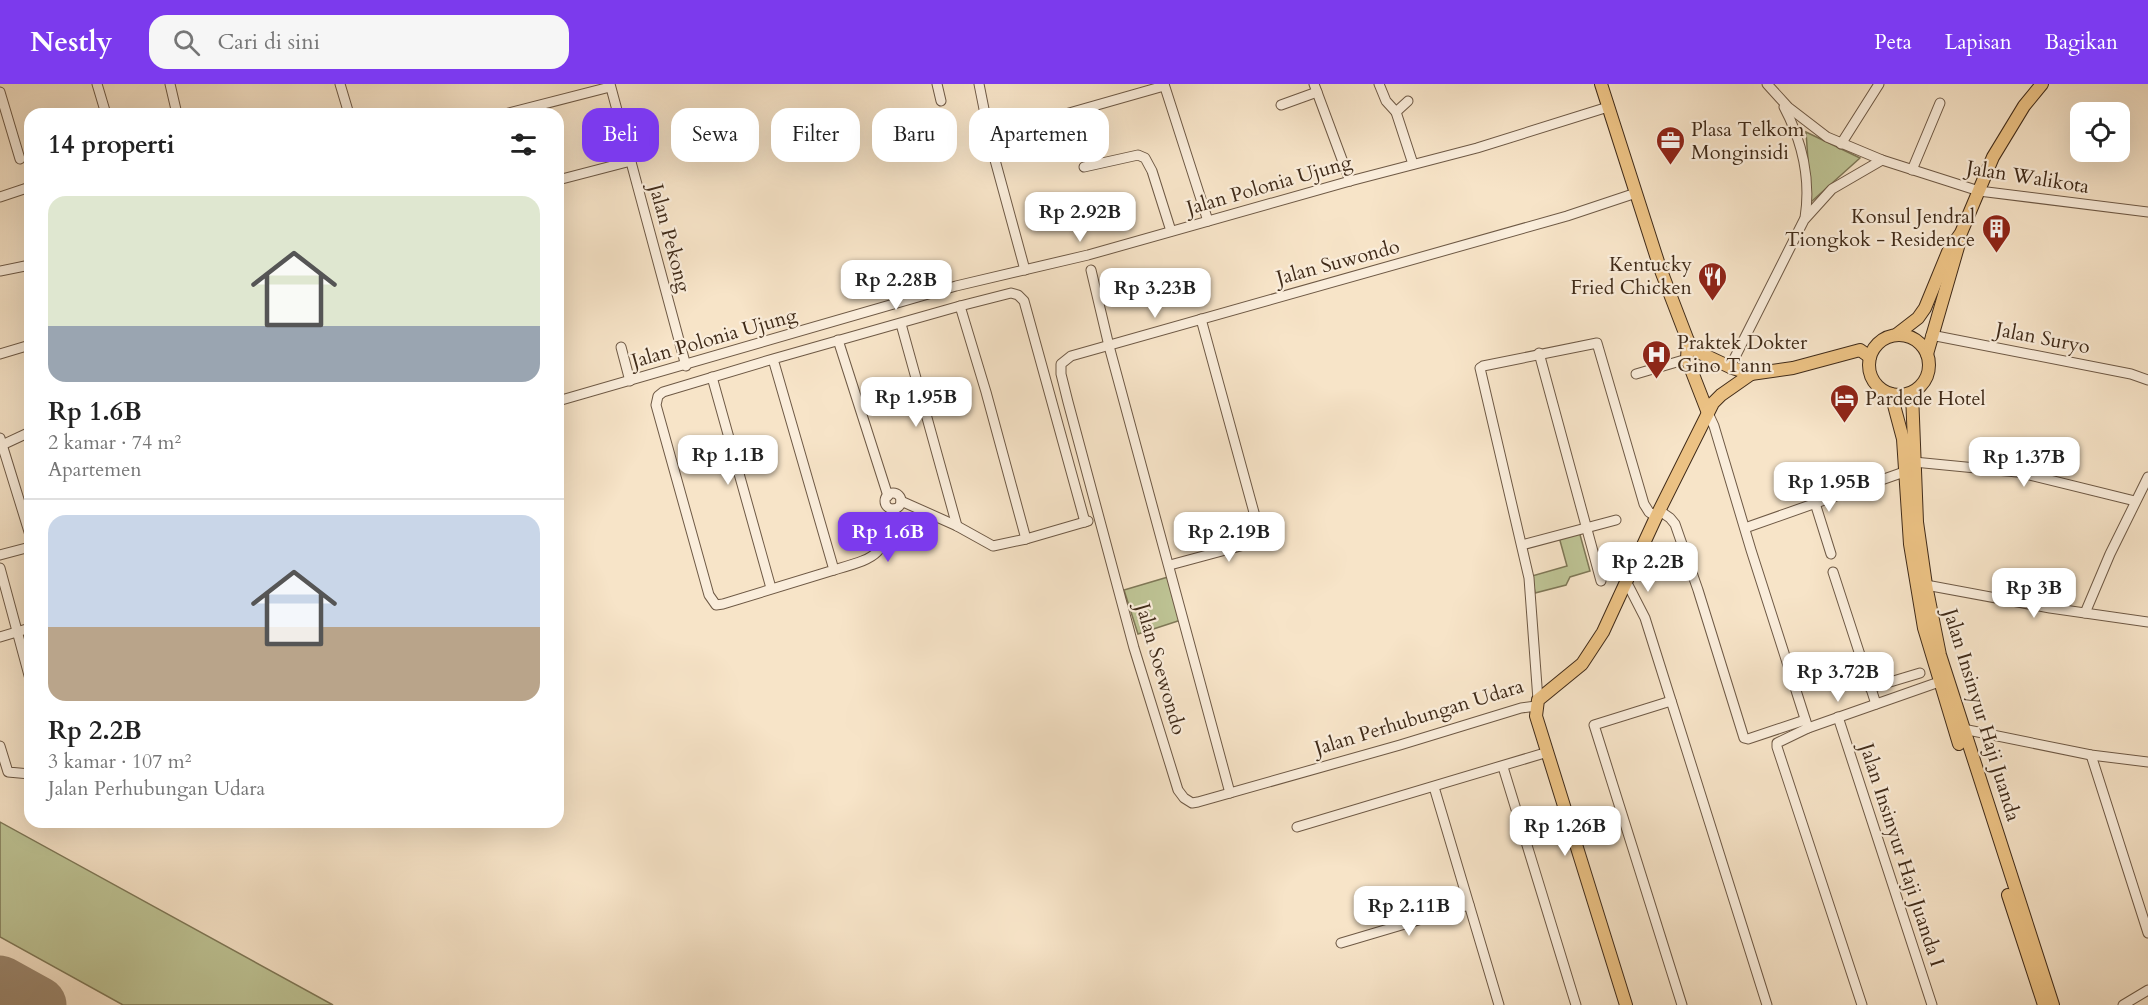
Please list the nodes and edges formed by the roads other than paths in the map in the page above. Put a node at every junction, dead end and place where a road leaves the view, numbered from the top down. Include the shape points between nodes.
1 (97, 84) edge
2 (170, 84) edge
3 (340, 84) edge
4 (937, 84) edge
5 (979, 84) edge
6 (1379, 84) edge
7 (1601, 84) edge
8 (1767, 84) edge
9 (1879, 84) edge
10 (2042, 84) edge
11 (610, 85) edge
12 (1164, 85) edge
13 (1315, 88) edge
14 (0, 92) edge
15 (1780, 99) junction
16 (941, 101) dead end
17 (1408, 101) dead end
18 (1940, 103) dead end
19 (1281, 105) dead end
20 (1608, 107) junction
21 (104, 108) edge
22 (176, 108) edge
23 (347, 108) edge
24 (527, 108) edge
25 (616, 108) edge
26 (1088, 108) edge
27 (1396, 112) junction
28 (1841, 144) junction
29 (20, 159) dead end
30 (1882, 160) junction
31 (627, 162) edge
32 (631, 162) edge
33 (1413, 164) junction
34 (1084, 166) dead end
35 (1912, 170) junction
36 (564, 178) edge
37 (1350, 181) junction
38 (24, 189) edge
39 (1979, 191) junction
40 (1636, 193) junction
41 (0, 197) edge
42 (2147, 211) edge
43 (1804, 220) junction
44 (1208, 221) junction
45 (1171, 231) junction
46 (1961, 232) junction
47 (24, 266) edge
48 (1025, 270) junction
49 (1091, 270) dead end
50 (0, 271) edge
51 (960, 306) junction
52 (1201, 319) junction
53 (901, 324) junction
54 (1896, 335) junction
55 (1931, 335) junction
56 (838, 340) junction
57 (1688, 341) junction
58 (1110, 346) junction
59 (24, 347) edge
60 (621, 347) dead end
61 (1539, 353) junction
62 (0, 354) edge
63 (1927, 354) junction
64 (1870, 357) junction
65 (1687, 358) junction
66 (773, 359) junction
67 (686, 366) junction
68 (1730, 368) junction
69 (1060, 374) joint
70 (1636, 374) dead end
71 (1751, 374) junction
72 (712, 377) junction
73 (2148, 380) edge
74 (630, 381) junction
75 (1912, 393) junction
76 (1891, 394) junction
77 (564, 399) edge
78 (1708, 413) junction
79 (24, 434) edge
80 (1, 443) edge
81 (1914, 462) junction
82 (1904, 472) junction
83 (2148, 477) edge
84 (2135, 501) junction
85 (1815, 503) junction
86 (898, 505) junction
87 (1658, 514) junction
88 (24, 516) edge
89 (1099, 517) junction
90 (1616, 520) dead end
91 (1085, 522) junction
92 (957, 526) junction
93 (1587, 527) junction
94 (1745, 528) junction
95 (1026, 539) junction
96 (1522, 545) junction
97 (24, 549) edge
98 (1831, 554) dead end
99 (0, 555) edge
100 (1170, 565) junction
101 (0, 568) edge
102 (834, 570) junction
103 (1833, 572) dead end
104 (1601, 581) dead end
105 (1626, 581) junction
106 (1926, 585) junction
107 (771, 588) junction
108 (2085, 613) junction
109 (2148, 622) edge
110 (24, 630) edge
111 (17, 632) junction
112 (0, 637) edge
113 (24, 657) edge
114 (1920, 673) dead end
115 (1939, 682) junction
116 (1870, 688) junction
117 (1671, 701) junction
118 (1537, 703) junction
119 (1876, 704) junction
120 (1838, 717) junction
121 (1807, 724) junction
122 (1963, 729) junction
123 (0, 746) edge
124 (1548, 752) junction
125 (2091, 755) junction
126 (2148, 762) edge
127 (1503, 767) junction
128 (4, 771) edge
129 (24, 773) edge
130 (1434, 787) junction
131 (1230, 793) junction
132 (1192, 803) joint
133 (1297, 827) dead end
134 (1469, 905) junction
135 (2148, 933) edge
136 (1341, 944) dead end
137 (2148, 990) edge
138 (1499, 1005) edge
139 (1576, 1005) edge
140 (1626, 1005) edge
141 (1683, 1005) edge
142 (1767, 1005) edge
143 (1862, 1005) edge
144 (1932, 1005) edge
145 (2043, 1005) edge
146 (2053, 1005) edge
147 (2123, 1005) edge

1 - 21 street
2 - 22 street
3 - 23 street
4 - 16 street
5 - 48 street
6 - 27 street
7 - 20 main road
8 - 15 street
9 - 28 street
10 - 39 main road via 2008,131
11 - 24 street
11 - 25 street, Jalan Pekong
12 - 26 street
12 - 44 street
13 - 19 street
13 - 37 street
14 - 29 street
15 - 28 street, Jalan Walikota via 1827,138
15 - 43 street via 1804,158
17 - 27 street
18 - 35 street
20 - 33 street, Jalan Polonia Ujung
20 - 40 main road
27 - 33 street
28 - 30 street, Jalan Walikota
30 - 35 street, Jalan Walikota
30 - 43 street via 1832,189
31 - 36 street
32 - 67 street, Jalan Pekong
33 - 37 street, Jalan Polonia Ujung
34 - 45 street via 1129,156 1145,158
35 - 39 street, Jalan Walikota
37 - 44 street, Jalan Polonia Ujung
38 - 41 street
39 - 42 street, Jalan Walikota
39 - 46 main road
40 - 52 street, Jalan Suwondo
40 - 57 main road
43 - 68 street
44 - 45 street, Jalan Polonia Ujung
45 - 48 street, Jalan Polonia Ujung
46 - 54 main road via 1948,252 1925,308
46 - 55 main road
47 - 50 street
48 - 67 street, Jalan Polonia Ujung via 956,286
49 - 58 street
51 - 53 street
51 - 91 street via 1011,293 1024,301
51 - 95 street
52 - 58 street, Jalan Suwondo
52 - 100 street via 1261,538
53 - 56 street
53 - 92 street
54 - 63 main road via 1920,343
54 - 64 main road via 1878,344
55 - 63 main road
55 - 73 street, Jalan Suryo
56 - 66 street
56 - 86 street via 888,496 897,495
57 - 65 main road
57 - 68 main road via 1698,352
58 - 69 street, Jalan Suwondo via 1066,358
58 - 100 street
59 - 62 street
60 - 74 street
61 - 87 street via 1598,343 1644,504 1649,512
61 - 93 street
61 - 96 street via 1480,369
63 - 75 main road via 1926,380
64 - 71 main road via 1860,350 1793,368
64 - 76 main road via 1875,384
65 - 70 street
65 - 78 main road
66 - 72 street
66 - 102 street
67 - 74 street, Jalan Polonia Ujung
68 - 71 main road
69 - 89 street, Jalan Soewondo
71 - 78 main road, Jalan Perhubungan Udara via 1721,395
72 - 107 street
72 - 107 street via 663,392 656,402 709,596 716,605
74 - 77 street, Jalan Polonia Ujung
75 - 76 main road
75 - 81 main road, Jalan Insinyur Haji Juanda
76 - 82 main road, Jalan Insinyur Haji Juanda via 1902,439
78 - 87 main road, Jalan Perhubungan Udara
78 - 94 street
79 - 80 street
80 - 88 street
81 - 84 street via 2017,472
81 - 106 main road, Jalan Insinyur Haji Juanda
82 - 85 street
82 - 115 main road, Jalan Insinyur Haji Juanda via 1910,544 1924,628
83 - 84 street
84 - 108 street
85 - 94 street
85 - 98 street
86 - 92 street
86 - 102 street via 877,554
87 - 105 main road, Jalan Perhubungan Udara
87 - 121 street via 1675,524 1744,738
89 - 91 street
89 - 132 street, Jalan Soewondo via 1134,648 1179,790
90 - 93 street
91 - 95 street
92 - 95 street via 993,546
93 - 96 street
93 - 104 street
94 - 121 street
96 - 118 street via 1529,578
97 - 99 street
100 - 131 street
101 - 111 street
102 - 107 street
103 - 116 street
105 - 117 street via 1645,618
105 - 118 main road, Jalan Perhubungan Udara via 1603,632 1582,664 1543,693
106 - 108 street
106 - 122 main road, Jalan Insinyur Haji Juanda via 1940,655
108 - 109 street
110 - 111 street
111 - 112 street
111 - 113 street
114 - 116 street
115 - 119 street
115 - 145 main road, Jalan Insinyur Haji Juanda
116 - 119 street
117 - 141 street via 1594,724
117 - 142 street
118 - 124 main road via 1536,716
118 - 131 street, Jalan Perhubungan Udara
119 - 120 street
120 - 121 street
120 - 144 street, Jalan Insinyur Haji Juanda I
121 - 143 street via 1777,747
122 - 125 street
122 - 146 main road, Jalan Insinyur Haji Juanda
123 - 128 street
124 - 127 street
124 - 140 main road
125 - 126 street
125 - 135 street
127 - 130 street
127 - 139 street
128 - 129 street
130 - 133 street
130 - 134 street
131 - 132 street, Jalan Perhubungan Udara
134 - 136 street
134 - 138 street
137 - 147 street

